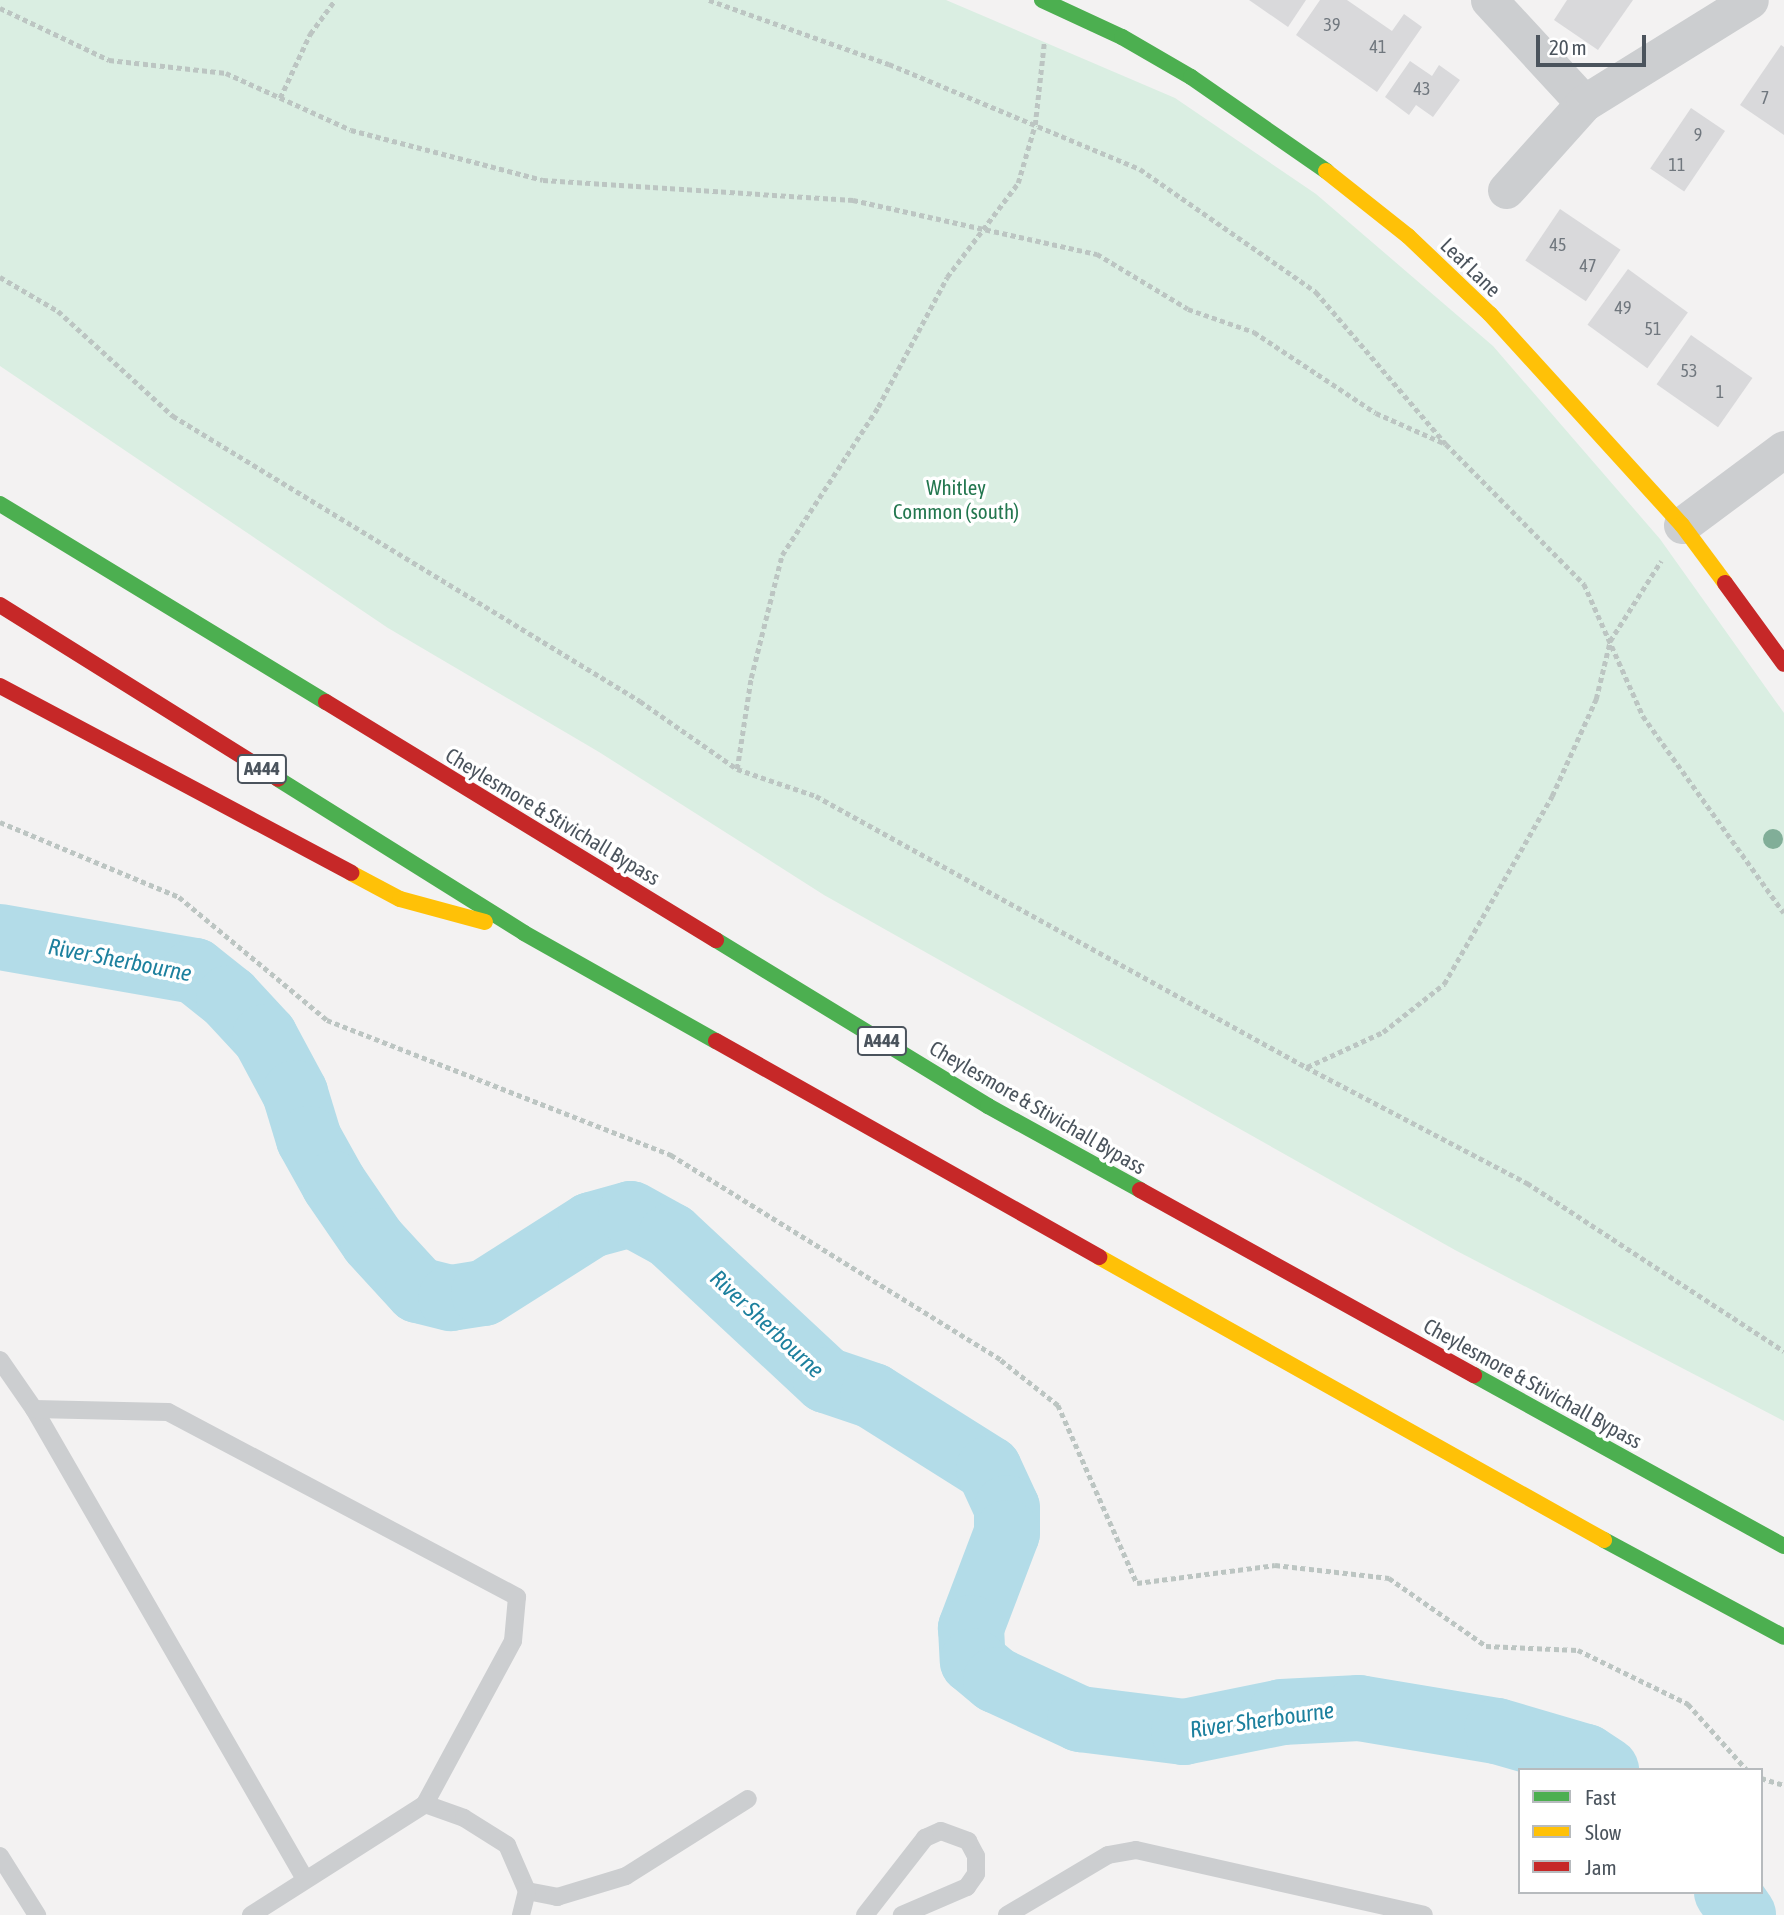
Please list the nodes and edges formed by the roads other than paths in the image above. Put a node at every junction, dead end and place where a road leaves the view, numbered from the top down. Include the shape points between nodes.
1 (1489, 0) edge
2 (1750, 0) edge
3 (1048, 2) edge
4 (1584, 103) junction
5 (1506, 190) dead end
6 (1784, 449) edge
7 (0, 504) edge
8 (1682, 525) junction
9 (0, 605) edge
10 (1784, 664) edge
11 (0, 686) edge
12 (524, 933) junction
13 (0, 1360) edge
14 (34, 1409) junction
15 (1784, 1546) edge
16 (1784, 1637) edge
17 (748, 1799) dead end
18 (425, 1804) junction
19 (0, 1856) edge
20 (305, 1879) junction
21 (527, 1891) junction
22 (37, 1915) edge
23 (251, 1915) edge
24 (521, 1915) edge
25 (866, 1915) edge
26 (902, 1915) edge
27 (1007, 1915) edge
28 (1424, 1915) edge

1 - 4 street
2 - 4 street
3 - 8 main road, Leaf Lane via 1191,77 1373,207 1490,314
4 - 5 street
6 - 8 street
7 - 15 main road, Cheylesmore & Stivichall Bypass / A444 via 988,1105
8 - 10 main road, Leaf Lane
9 - 12 main road, A444
11 - 12 main road via 400,899
12 - 16 main road, A444 via 1545,1508
13 - 14 lane
14 - 18 lane via 168,1412 517,1597 513,1641
14 - 20 lane
17 - 21 lane via 625,1876 557,1897
18 - 20 lane
18 - 21 lane via 464,1818 507,1845
19 - 22 lane
20 - 23 lane
21 - 24 lane
25 - 26 lane via 925,1838 941,1831 968,1841 976,1856 976,1874 967,1888
27 - 28 lane via 1108,1855 1136,1850

